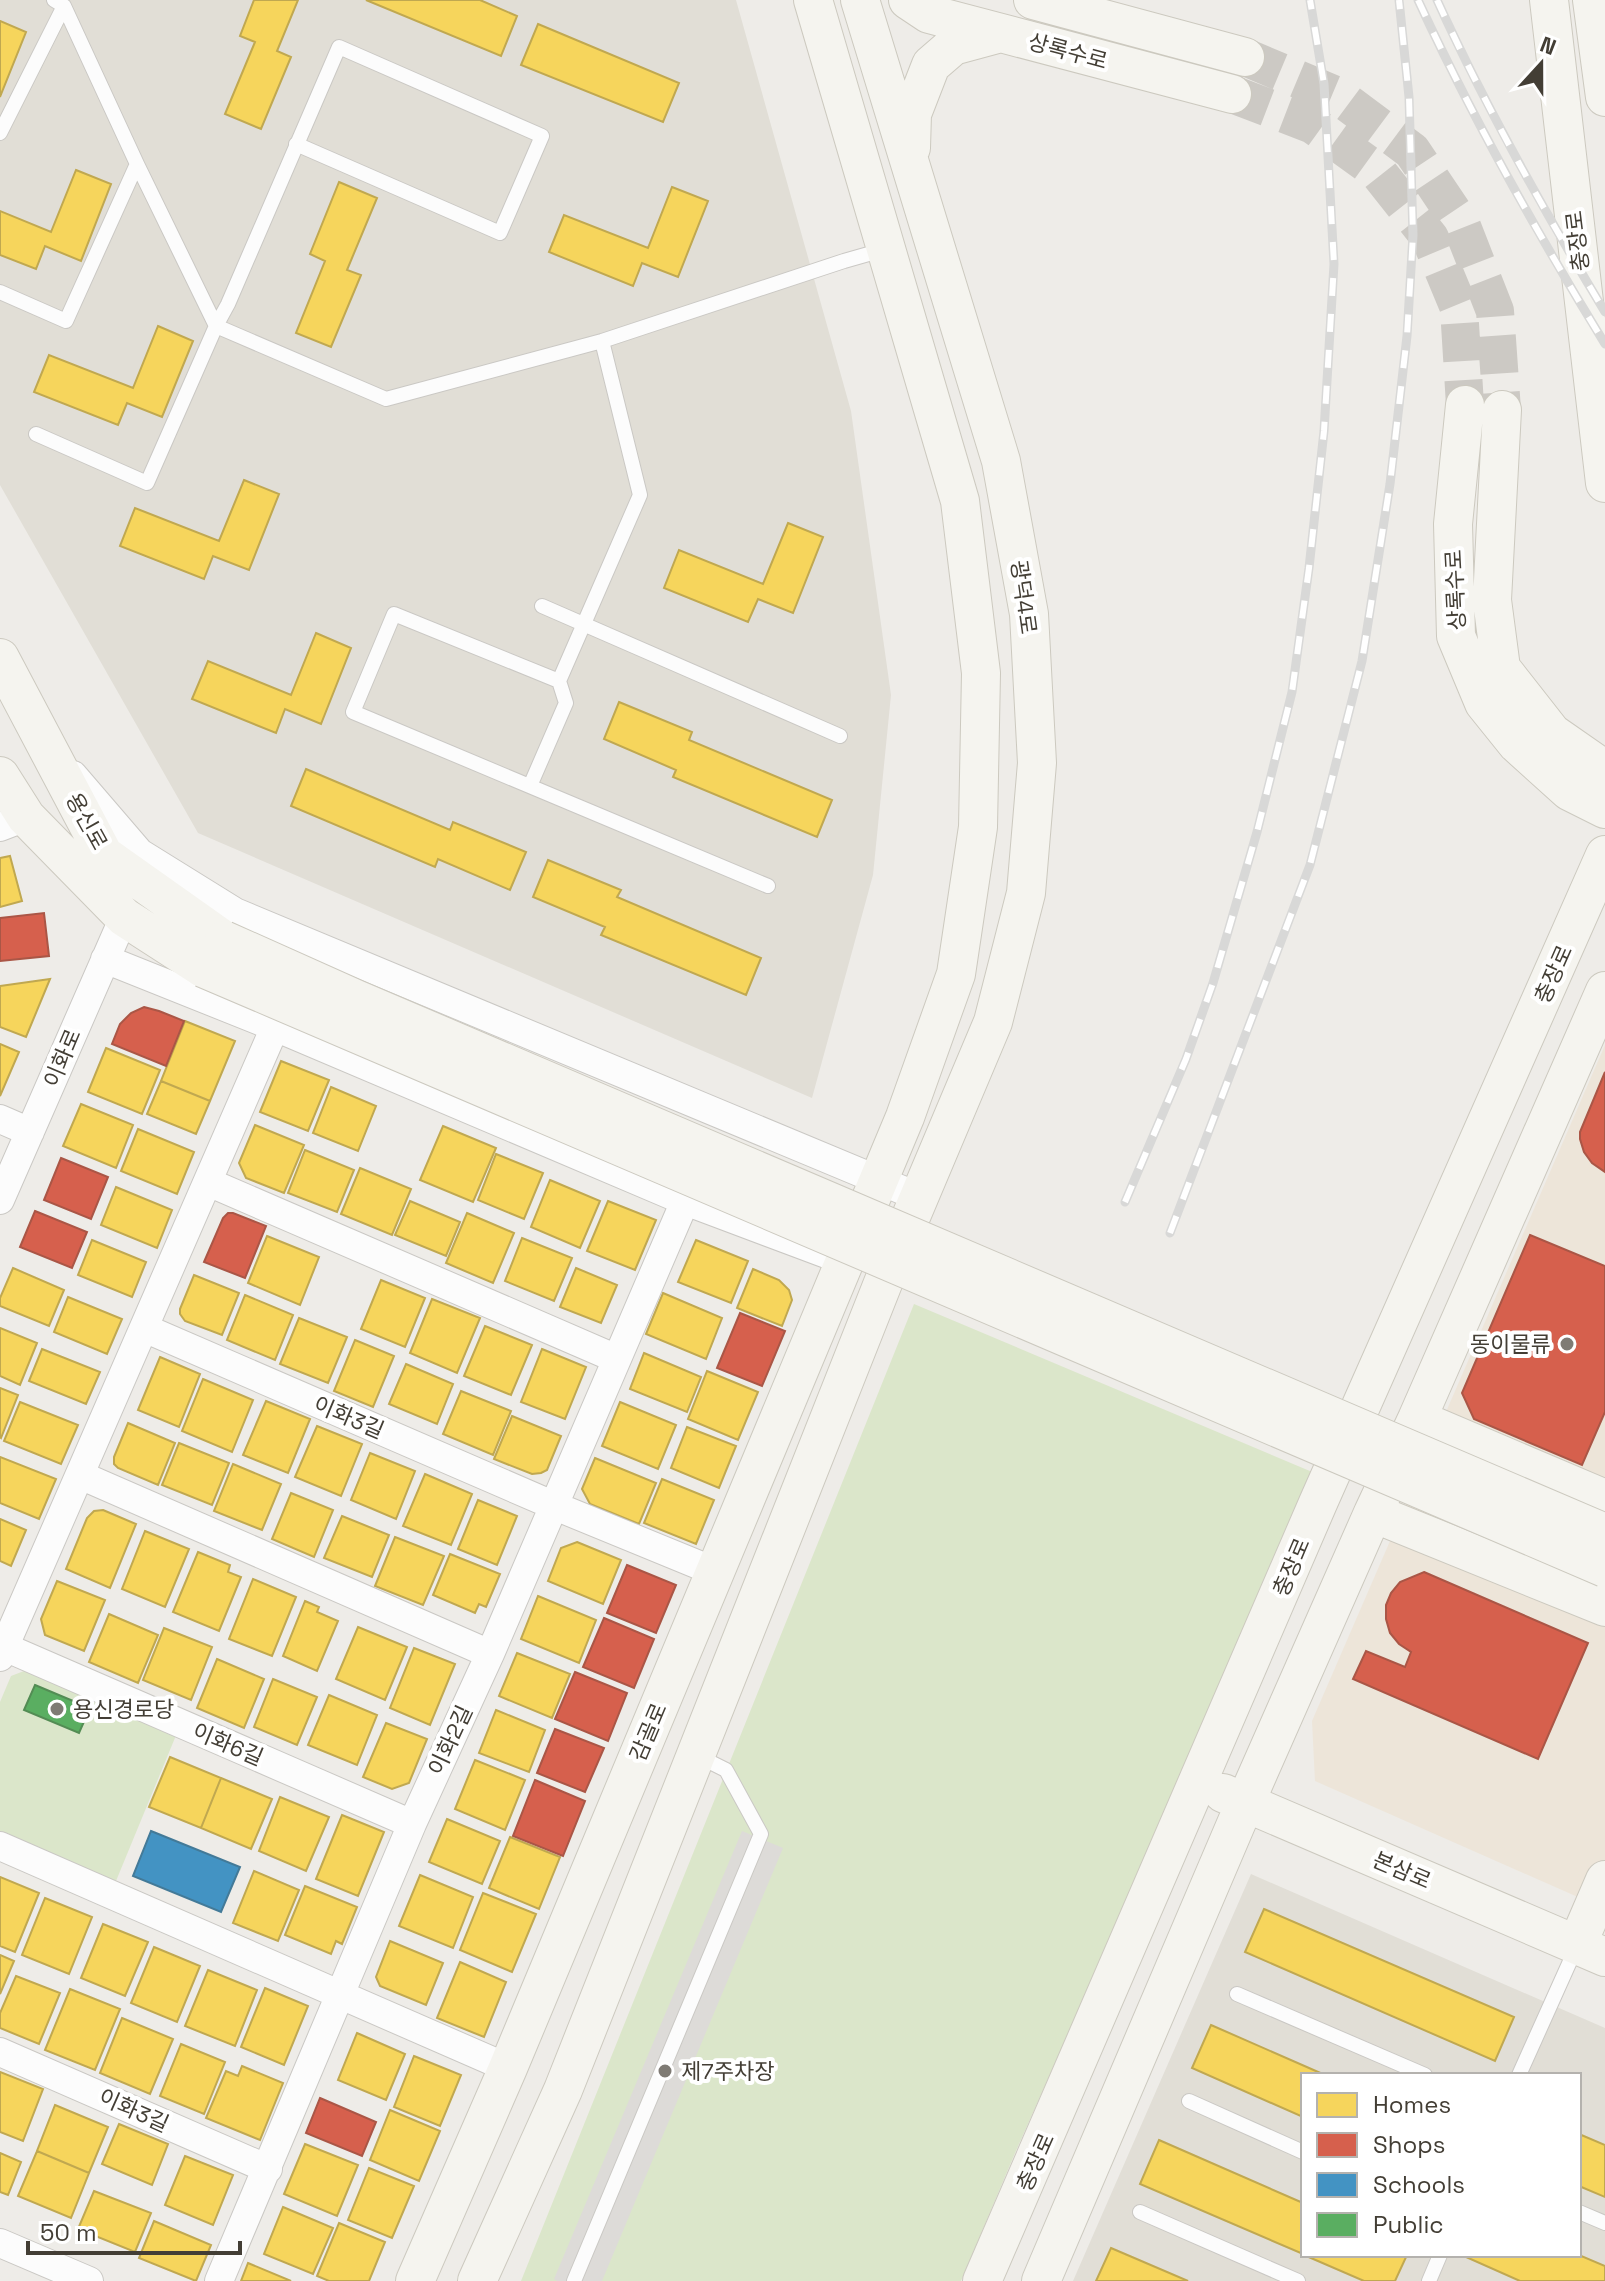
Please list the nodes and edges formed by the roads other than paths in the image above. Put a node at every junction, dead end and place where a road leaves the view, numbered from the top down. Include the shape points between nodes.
1 (813, 0) edge
2 (860, 0) edge
3 (908, 0) edge
4 (1033, 0) edge
5 (1549, 0) edge
6 (1592, 0) edge
7 (59, 3) edge
8 (1001, 33) junction
9 (1245, 57) tunnel mouth
10 (1232, 94) tunnel mouth
11 (1605, 97) edge
12 (0, 133) edge
13 (296, 144) junction
14 (137, 164) junction
15 (910, 166) junction
16 (887, 249) junction
17 (0, 292) edge
18 (216, 326) junction
19 (602, 341) junction
20 (1465, 405) tunnel mouth
21 (1502, 410) tunnel mouth
22 (36, 434) dead end
23 (1605, 483) edge
24 (542, 606) dead end
25 (584, 623) junction
26 (0, 658) edge
27 (559, 681) junction
28 (840, 736) dead end
29 (42, 738) junction
30 (1605, 770) edge
31 (0, 776) edge
32 (530, 786) junction
33 (1605, 809) edge
34 (13, 822) edge
35 (1605, 855) edge
36 (768, 886) dead end
37 (124, 917) junction
38 (214, 954) junction
39 (105, 959) junction
40 (1605, 991) edge
41 (275, 1027) junction
42 (0, 1119) edge
43 (30, 1132) junction
44 (877, 1181) junction
45 (208, 1182) junction
46 (919, 1197) junction
47 (0, 1200) edge
48 (685, 1201) junction
49 (845, 1261) junction
50 (885, 1278) junction
51 (144, 1328) junction
52 (617, 1359) junction
53 (1417, 1419) junction
54 (80, 1475) junction
55 (1605, 1499) edge
56 (555, 1506) junction
57 (1373, 1513) junction
58 (1605, 1533) edge
59 (1605, 1568) edge
60 (716, 1572) junction
61 (1605, 1607) edge
62 (1, 1649) edge
63 (490, 1654) junction
64 (696, 1755) junction
65 (1199, 1782) junction
66 (1245, 1803) junction
67 (412, 1824) junction
68 (0, 1846) edge
69 (1605, 1880) edge
70 (1591, 1951) edge
71 (1237, 1994) dead end
72 (339, 1995) junction
73 (0, 2052) edge
74 (508, 2068) junction
75 (1420, 2073) edge
76 (1520, 2073) edge
77 (1189, 2101) dead end
78 (1301, 2151) edge
79 (268, 2169) junction
80 (1140, 2212) dead end
81 (1581, 2213) edge
82 (1605, 2223) edge
83 (0, 2243) edge
84 (1440, 2257) edge
85 (1434, 2279) edge
86 (89, 2281) edge
87 (219, 2281) edge
88 (415, 2281) edge
89 (477, 2281) edge
90 (574, 2281) edge
91 (982, 2281) edge
92 (1041, 2281) edge
93 (1298, 2281) edge

1 - 16 main road
2 - 15 main road, 광덕4로
3 - 8 main road, 상록수로 via 929,14
4 - 9 main road, 상록수로
5 - 23 main road, 충장로
6 - 11 main road
7 - 12 lane
7 - 14 lane
8 - 10 main road, 상록수로
8 - 15 main road via 953,46 931,65 912,114
13 - 13 lane via 500,233 542,136 339,47
13 - 18 lane
14 - 17 lane via 66,321
14 - 18 lane
15 - 46 main road, 광덕4로 via 1001,461 1029,614 1037,763 1026,893 993,1022
16 - 19 lane
16 - 44 main road via 960,501 981,673 978,827 956,974
18 - 19 lane via 386,399
18 - 22 lane via 147,483
19 - 25 lane via 640,495
20 - 33 main road, 상록수로 via 1453,524 1456,636 1484,703 1517,744 1569,791
21 - 30 main road, 상록수로 via 1492,600 1501,668 1552,733
24 - 25 lane
25 - 27 lane
25 - 28 lane
26 - 29 main road, 용신로
27 - 32 lane via 566,703
27 - 32 lane via 394,614 353,712
29 - 38 main road, 용신로 via 104,855
29 - 44 street via 140,853 235,912
31 - 34 main road, 용신로
32 - 36 lane
34 - 37 main road, 용신로
35 - 65 main road, 충장로
37 - 38 main road, 용신로
37 - 39 street, 이화로
38 - 58 main road, bridge via 371,1006
38 - 59 main road, bridge
39 - 41 street
39 - 43 street, 이화로
40 - 53 main road
41 - 45 street
41 - 48 street
42 - 43 street
43 - 47 street, 이화로
44 - 46 street
44 - 49 main road, 감골로
45 - 51 street
45 - 52 street
46 - 50 main road
48 - 49 street
48 - 52 street, 이화2길
49 - 50 street
49 - 60 main road, 감골로
50 - 64 main road
51 - 54 street
51 - 56 street, 이화3길
52 - 56 street, 이화2길
53 - 55 main road
53 - 57 main road
54 - 62 street
54 - 63 street
56 - 60 street, 이화3길
56 - 63 street, 이화2길
57 - 61 main road
57 - 66 main road
60 - 74 main road, 감골로
62 - 67 street, 이화6길
63 - 67 street, 이화2길
64 - 89 main road via 563,2090
64 - 90 lane via 726,1770 761,1834
65 - 66 main road, 본삼로
65 - 91 main road, 충장로
66 - 70 main road, 본삼로
66 - 92 main road
67 - 72 street, 이화2길
68 - 72 street
69 - 70 main road
70 - 76 lane
71 - 75 lane
72 - 74 street
72 - 79 street, 이화2길
73 - 79 street, 이화3길
74 - 88 main road, 감골로
77 - 78 lane
79 - 87 street, 이화2길
80 - 93 lane
81 - 82 lane
83 - 86 street
84 - 85 lane

